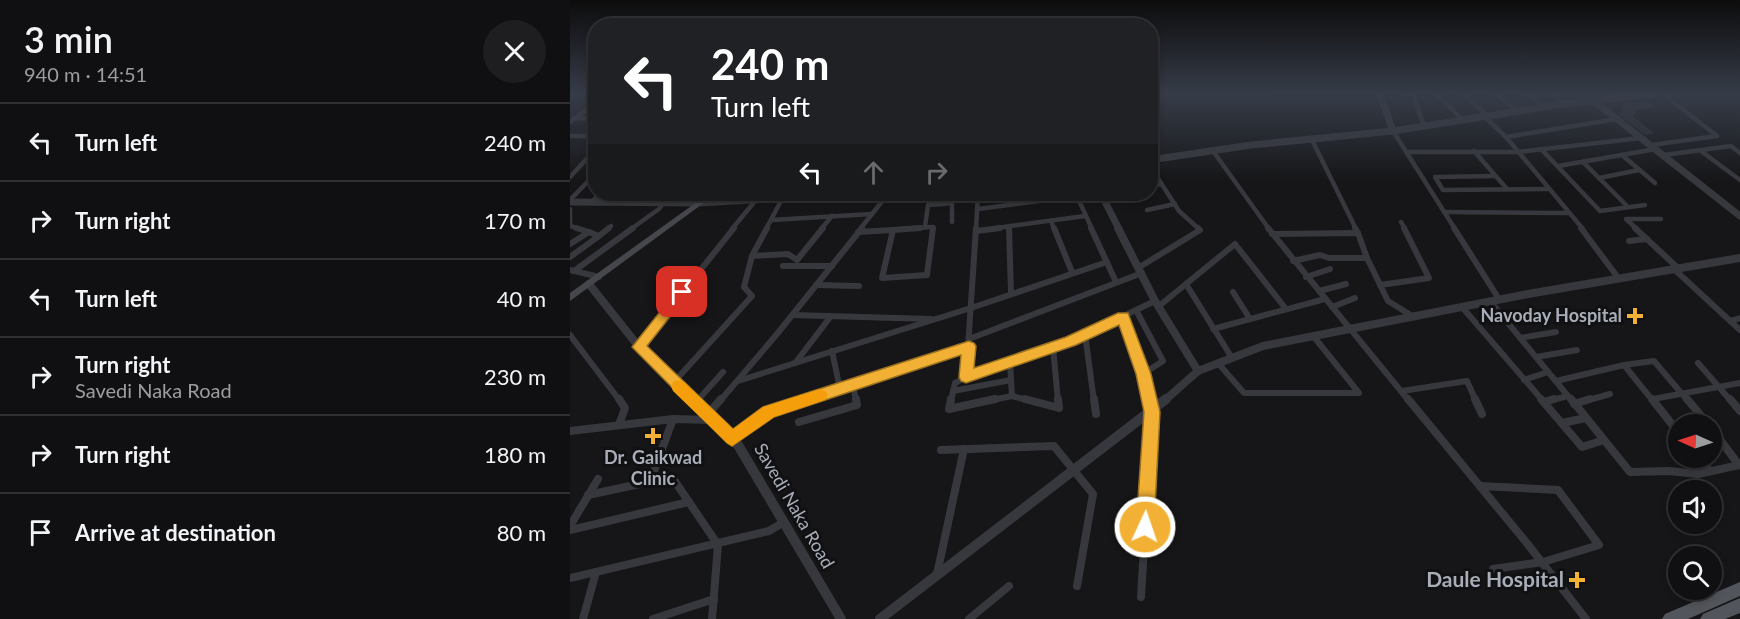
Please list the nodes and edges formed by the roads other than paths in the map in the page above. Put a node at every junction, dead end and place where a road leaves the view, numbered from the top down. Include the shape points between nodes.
1 (1390, 123) edge
2 (1424, 123) edge
3 (1445, 123) edge
4 (1493, 123) edge
5 (1593, 123) edge
6 (1622, 123) edge
7 (1700, 123) edge
8 (1425, 126) junction
9 (1393, 131) junction
10 (570, 135) edge
11 (588, 136) edge
12 (1506, 137) junction
13 (1311, 138) junction
14 (1641, 138) junction
15 (1740, 145) edge
16 (1731, 146) junction
17 (1654, 147) junction
18 (1541, 149) junction
19 (1700, 150) junction
20 (1213, 151) junction
21 (1474, 151) junction
22 (1406, 152) junction
23 (1517, 152) junction
24 (1740, 153) edge
25 (1622, 155) junction
26 (1664, 155) junction
27 (588, 158) edge
28 (1158, 159) edge
29 (1583, 162) junction
30 (1558, 166) junction
31 (1639, 170) junction
32 (1495, 176) junction
33 (570, 177) edge
34 (1599, 178) junction
35 (1158, 179) edge
36 (1740, 179) edge
37 (588, 182) edge
38 (1655, 183) dead end
39 (1161, 184) junction
40 (1158, 185) edge
41 (1507, 189) junction
42 (1548, 189) junction
43 (570, 201) edge
44 (664, 201) joint
45 (696, 201) edge
46 (755, 201) edge
47 (781, 201) edge
48 (882, 201) edge
49 (942, 201) edge
50 (978, 201) edge
51 (1034, 201) edge
52 (1079, 201) edge
53 (1107, 201) edge
54 (581, 202) junction
55 (592, 202) joint
56 (942, 204) junction
57 (1175, 204) junction
58 (1645, 205) dead end
59 (1628, 207) junction
60 (570, 209) edge
61 (978, 209) junction
62 (1148, 210) dead end
63 (1444, 212) junction
64 (1569, 213) junction
65 (872, 214) junction
66 (832, 216) junction
67 (1085, 216) junction
68 (1740, 216) edge
69 (1661, 219) dead end
70 (772, 220) junction
71 (1051, 221) junction
72 (952, 222) dead end
73 (1401, 222) dead end
74 (570, 226) edge
75 (610, 226) dead end
76 (1009, 226) junction
77 (925, 227) junction
78 (892, 230) junction
79 (977, 231) junction
80 (589, 232) junction
81 (858, 232) junction
82 (1358, 233) junction
83 (1272, 234) junction
84 (599, 236) junction
85 (1647, 239) junction
86 (1629, 241) dead end
87 (570, 244) edge
88 (752, 256) junction
89 (570, 257) edge
90 (1367, 258) junction
91 (1738, 260) edge
92 (1293, 261) junction
93 (795, 262) junction
94 (1107, 262) junction
95 (783, 266) dead end
96 (832, 266) junction
97 (1330, 268) dead end
98 (1677, 269) junction
99 (572, 270) edge
100 (1140, 271) junction
101 (1072, 272) junction
102 (599, 277) junction
103 (1306, 277) junction
104 (1619, 279) junction
105 (1116, 282) junction
106 (589, 284) junction
107 (1186, 284) junction
108 (1346, 284) dead end
109 (816, 285) junction
110 (1380, 285) junction
111 (859, 286) dead end
112 (1319, 291) junction
113 (1233, 292) dead end
114 (1011, 293) junction
115 (570, 298) edge
116 (1355, 298) dead end
117 (1325, 299) junction
118 (1495, 300) junction
119 (1157, 303) junction
120 (1332, 307) junction
121 (1462, 307) junction
122 (971, 308) junction
123 (1286, 309) junction
124 (1136, 310) junction
125 (793, 315) junction
126 (831, 316) junction
127 (1123, 317) junction
128 (1414, 317) junction
129 (1740, 318) edge
130 (935, 319) junction
131 (1250, 319) junction
132 (1730, 321) junction
133 (1213, 329) junction
134 (1352, 330) junction
135 (1740, 330) edge
136 (1556, 332) dead end
137 (1085, 334) junction
138 (570, 335) edge
139 (1314, 337) junction
140 (1520, 338) junction
141 (969, 343) junction
142 (639, 347) junction
143 (1053, 347) junction
144 (1577, 350) dead end
145 (832, 351) junction
146 (1536, 357) junction
147 (1232, 358) junction
148 (795, 363) junction
149 (1010, 363) junction
150 (1218, 363) junction
151 (1698, 363) dead end
152 (1624, 365) junction
153 (1198, 370) junction
154 (723, 372) dead end
155 (1548, 372) junction
156 (1143, 374) junction
157 (966, 377) junction
158 (1011, 380) junction
159 (1524, 380) junction
160 (738, 381) junction
161 (1556, 381) junction
162 (674, 382) junction
163 (1740, 383) edge
164 (853, 385) junction
165 (1721, 388) junction
166 (840, 389) junction
167 (953, 391) junction
168 (1402, 391) junction
169 (1683, 393) junction
170 (1610, 394) dead end
171 (1012, 396) junction
172 (1568, 396) junction
173 (1653, 399) junction
174 (1544, 402) junction
175 (695, 403) junction
176 (1574, 404) junction
177 (1740, 411) edge
178 (1152, 412) junction
179 (1096, 414) dead end
180 (1482, 414) dead end
181 (1700, 414) edge
182 (710, 417) junction
183 (1586, 418) junction
184 (674, 419) junction
185 (1668, 419) edge
186 (799, 422) dead end
187 (1562, 423) junction
188 (619, 425) junction
189 (570, 431) edge
190 (732, 438) junction
191 (1604, 440) junction
192 (1722, 442) edge
193 (964, 449) junction
194 (941, 450) dead end
195 (1740, 465) edge
196 (1707, 468) edge
197 (1074, 471) junction
198 (1710, 471) junction
199 (598, 479) dead end
200 (650, 482) junction
201 (1480, 486) junction
202 (588, 495) junction
203 (689, 502) junction
204 (784, 522) junction
205 (570, 528) edge
206 (718, 544) junction
207 (1543, 562) junction
208 (1493, 569) dead end
209 (596, 572) junction
210 (937, 575) junction
211 (570, 578) edge
212 (1009, 586) dead end
213 (1077, 586) dead end
214 (1740, 589) edge
215 (1141, 597) dead end
216 (714, 599) junction
217 (1740, 604) edge
218 (583, 619) edge
219 (653, 619) edge
220 (712, 619) edge
221 (841, 619) edge
222 (880, 619) edge
223 (969, 619) edge
224 (1586, 619) edge
225 (1670, 619) edge
226 (1708, 619) edge

1 - 9 street
2 - 8 street
3 - 8 street
4 - 12 street
5 - 12 street
6 - 14 street
7 - 17 street via 1717,136
8 - 9 street
9 - 13 street
9 - 22 street
10 - 11 street
12 - 23 street
13 - 20 street
13 - 82 street
14 - 17 street
14 - 18 street
15 - 16 street
16 - 19 street
16 - 24 street
17 - 25 street
17 - 26 street
18 - 23 street
18 - 30 street
19 - 26 street
19 - 36 street
20 - 28 street
20 - 83 street
21 - 22 street
21 - 23 street
21 - 32 street
22 - 63 street
23 - 42 street
25 - 29 street
25 - 31 street
26 - 68 street
27 - 33 street
29 - 30 street
29 - 34 street
30 - 59 street via 1600,211
31 - 34 street
31 - 38 street
32 - 41 street
32 - 41 street via 1435,177 1443,190
34 - 59 street
35 - 39 street
37 - 43 street
39 - 40 street
39 - 57 street
41 - 42 street
42 - 64 street
43 - 54 street
44 - 55 street
44 - 99 street
45 - 102 main road
46 - 142 street
47 - 70 street
48 - 65 street
49 - 56 street
50 - 61 street
51 - 61 street
52 - 67 street
53 - 100 street
54 - 55 street
54 - 60 street
56 - 72 street via 952,203
56 - 77 street via 928,205
57 - 62 street
57 - 100 street via 1200,230
58 - 59 street
60 - 74 street
61 - 79 street
63 - 64 street
63 - 118 street
64 - 104 street
65 - 66 street
65 - 81 street
66 - 70 street
66 - 93 street
67 - 71 street
67 - 94 street
69 - 85 street via 1626,219
70 - 88 street
71 - 76 street
71 - 101 street
73 - 110 street via 1430,278
74 - 80 street
75 - 84 street
76 - 79 street
76 - 114 street
77 - 78 street
77 - 78 street via 933,226 927,275 882,278
78 - 81 street
79 - 122 street
80 - 84 street
80 - 87 street
81 - 96 street
82 - 83 street
82 - 90 street
83 - 92 street
84 - 89 street
85 - 86 street
85 - 98 street
88 - 93 street via 788,254
88 - 162 street via 744,287 752,296
90 - 92 street via 1320,255
90 - 110 street
91 - 98 street
92 - 103 street
93 - 95 street
93 - 96 street
94 - 101 street
94 - 105 street
96 - 109 street
97 - 103 street
98 - 104 street
98 - 132 street
99 - 102 street
100 - 105 street
100 - 119 street
101 - 114 street
102 - 106 main road
103 - 112 street
104 - 118 street
105 - 141 street
106 - 115 main road
106 - 142 street, Savedi Naka Road
107 - 119 street
107 - 123 street via 1235,244
107 - 133 street
108 - 112 street
109 - 111 street
109 - 125 street
110 - 128 street via 1388,302
112 - 117 street
113 - 131 street
114 - 122 street
116 - 120 street
117 - 120 street
117 - 123 street
118 - 121 street
118 - 140 street
119 - 124 street
119 - 153 street
120 - 134 street
121 - 128 street
121 - 159 street
122 - 130 street
122 - 141 street
123 - 131 street
124 - 127 street
124 - 156 street via 1164,362
125 - 126 street
125 - 160 street
126 - 130 street
126 - 148 street
127 - 137 street
127 - 156 street
128 - 134 street
129 - 132 street
130 - 145 street
131 - 133 street
132 - 135 street
133 - 147 street
134 - 139 street
134 - 168 street
136 - 140 street
137 - 143 street
137 - 179 street
138 - 188 street via 626,408
139 - 147 street via 1263,346
139 - 150 street via 1359,393 1244,393
140 - 146 street
141 - 157 street
141 - 164 street
142 - 162 street, Savedi Naka Road
143 - 149 street
143 - 171 street via 1059,408
144 - 146 street
145 - 148 street
145 - 166 street
146 - 155 street
147 - 150 street
148 - 160 street
149 - 157 street
149 - 158 street
150 - 153 street
151 - 165 street
152 - 161 street
152 - 169 street via 1654,361
152 - 173 street
153 - 178 street
154 - 175 street
155 - 159 street
155 - 161 street
156 - 178 street
157 - 167 street via 955,383
158 - 167 street
158 - 171 street
159 - 174 street
160 - 182 street
161 - 172 street
162 - 175 street, Savedi Naka Road
163 - 165 street
164 - 166 street
164 - 186 street via 856,405
165 - 169 street
165 - 177 street
166 - 190 street via 768,412
167 - 171 street via 949,409
168 - 180 street via 1467,381
168 - 201 street
169 - 173 street
169 - 181 street
170 - 176 street
172 - 174 street
172 - 176 street
173 - 185 street
174 - 187 street
175 - 182 street, Savedi Naka Road
176 - 183 street
178 - 197 street
178 - 215 street
182 - 184 street
182 - 190 street, Savedi Naka Road
183 - 187 street
183 - 191 street
184 - 188 street
184 - 200 street
187 - 191 street via 1582,447
188 - 189 street
190 - 204 street, Savedi Naka Road
191 - 198 street via 1630,472
192 - 195 street
193 - 194 street
193 - 197 street via 1054,446
193 - 210 street
195 - 198 street
196 - 198 street
197 - 210 street
197 - 213 street via 1093,494
199 - 202 street
200 - 202 street
200 - 203 street via 672,477
201 - 207 street
201 - 207 street via 1558,490 1599,545
202 - 205 street
203 - 205 street
203 - 206 street
204 - 206 street via 769,531
204 - 221 street, Savedi Naka Road
206 - 209 street
206 - 216 street
207 - 208 street
207 - 224 street
209 - 211 street
209 - 218 street
210 - 222 street
212 - 223 street
214 - 225 main road
216 - 219 street
216 - 220 street
217 - 226 main road

